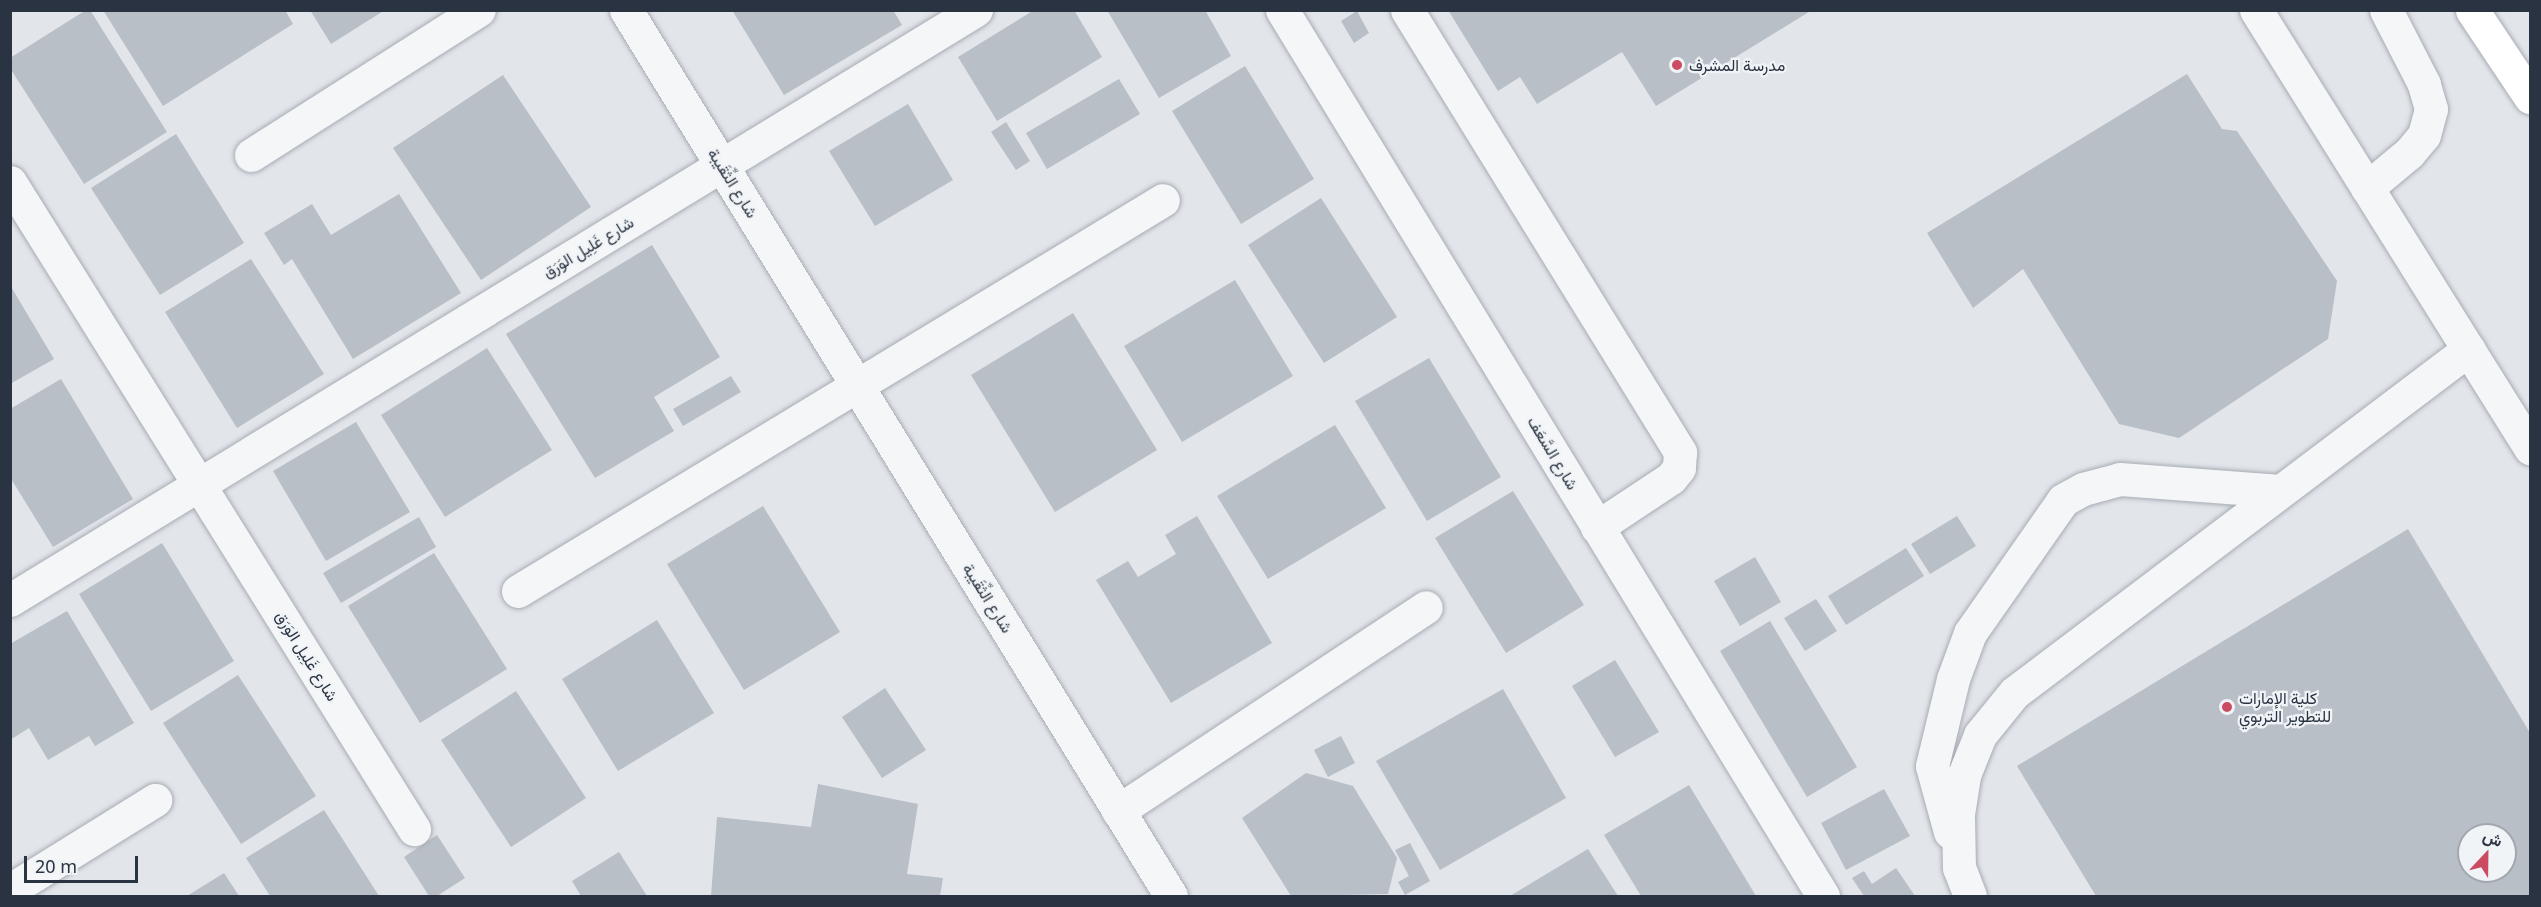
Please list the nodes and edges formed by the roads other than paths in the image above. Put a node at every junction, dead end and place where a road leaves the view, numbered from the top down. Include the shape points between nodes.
1 (479, 10) edge
2 (626, 10) edge
3 (976, 10) edge
4 (1282, 10) edge
5 (1407, 10) edge
6 (2256, 10) edge
7 (2386, 10) edge
8 (2472, 10) edge
9 (2530, 97) edge
10 (251, 155) dead end
11 (722, 165) junction
12 (10, 182) edge
13 (2367, 188) junction
14 (1163, 200) dead end
15 (2469, 349) junction
16 (858, 386) junction
17 (2530, 447) edge
18 (200, 484) junction
19 (2281, 491) junction
20 (1598, 527) junction
21 (518, 591) dead end
22 (10, 600) edge
23 (1425, 607) dead end
24 (1953, 679) junction
25 (1990, 722) junction
26 (155, 800) dead end
27 (1118, 811) junction
28 (414, 829) dead end
29 (1964, 882) edge
30 (10, 890) edge
31 (1171, 897) edge
32 (1822, 897) edge

1 - 10 street
2 - 11 street, شارع الثِّقَيبة
3 - 11 street, شارع غَلِيل الوَرَق
4 - 20 street, شارع السَّعَف
5 - 20 street via 1680,452 1679,468 1671,478
6 - 13 street
7 - 13 street via 2424,84 2431,109 2424,135
8 - 9 main road
11 - 16 street, شارع الثِّقَيبة
11 - 18 street, شارع غَلِيل الوَرَق
12 - 18 street, شارع غَلِيل الوَرَق
13 - 15 street
14 - 16 street
15 - 17 street
15 - 19 street
16 - 21 street
16 - 27 street, شارع الثِّقَيبة
18 - 22 street, شارع غَلِيل الوَرَق
18 - 28 street, شارع غَلِيل الوَرَق
19 - 24 street via 2120,479 2083,489 2063,500 1970,633
19 - 25 street via 2014,693
20 - 32 street, شارع السَّعَف
23 - 27 street
24 - 25 street
24 - 29 street via 1932,765
25 - 29 street via 1980,735 1964,775 1958,814
26 - 30 street
27 - 31 street, شارع الثِّقَيبة

